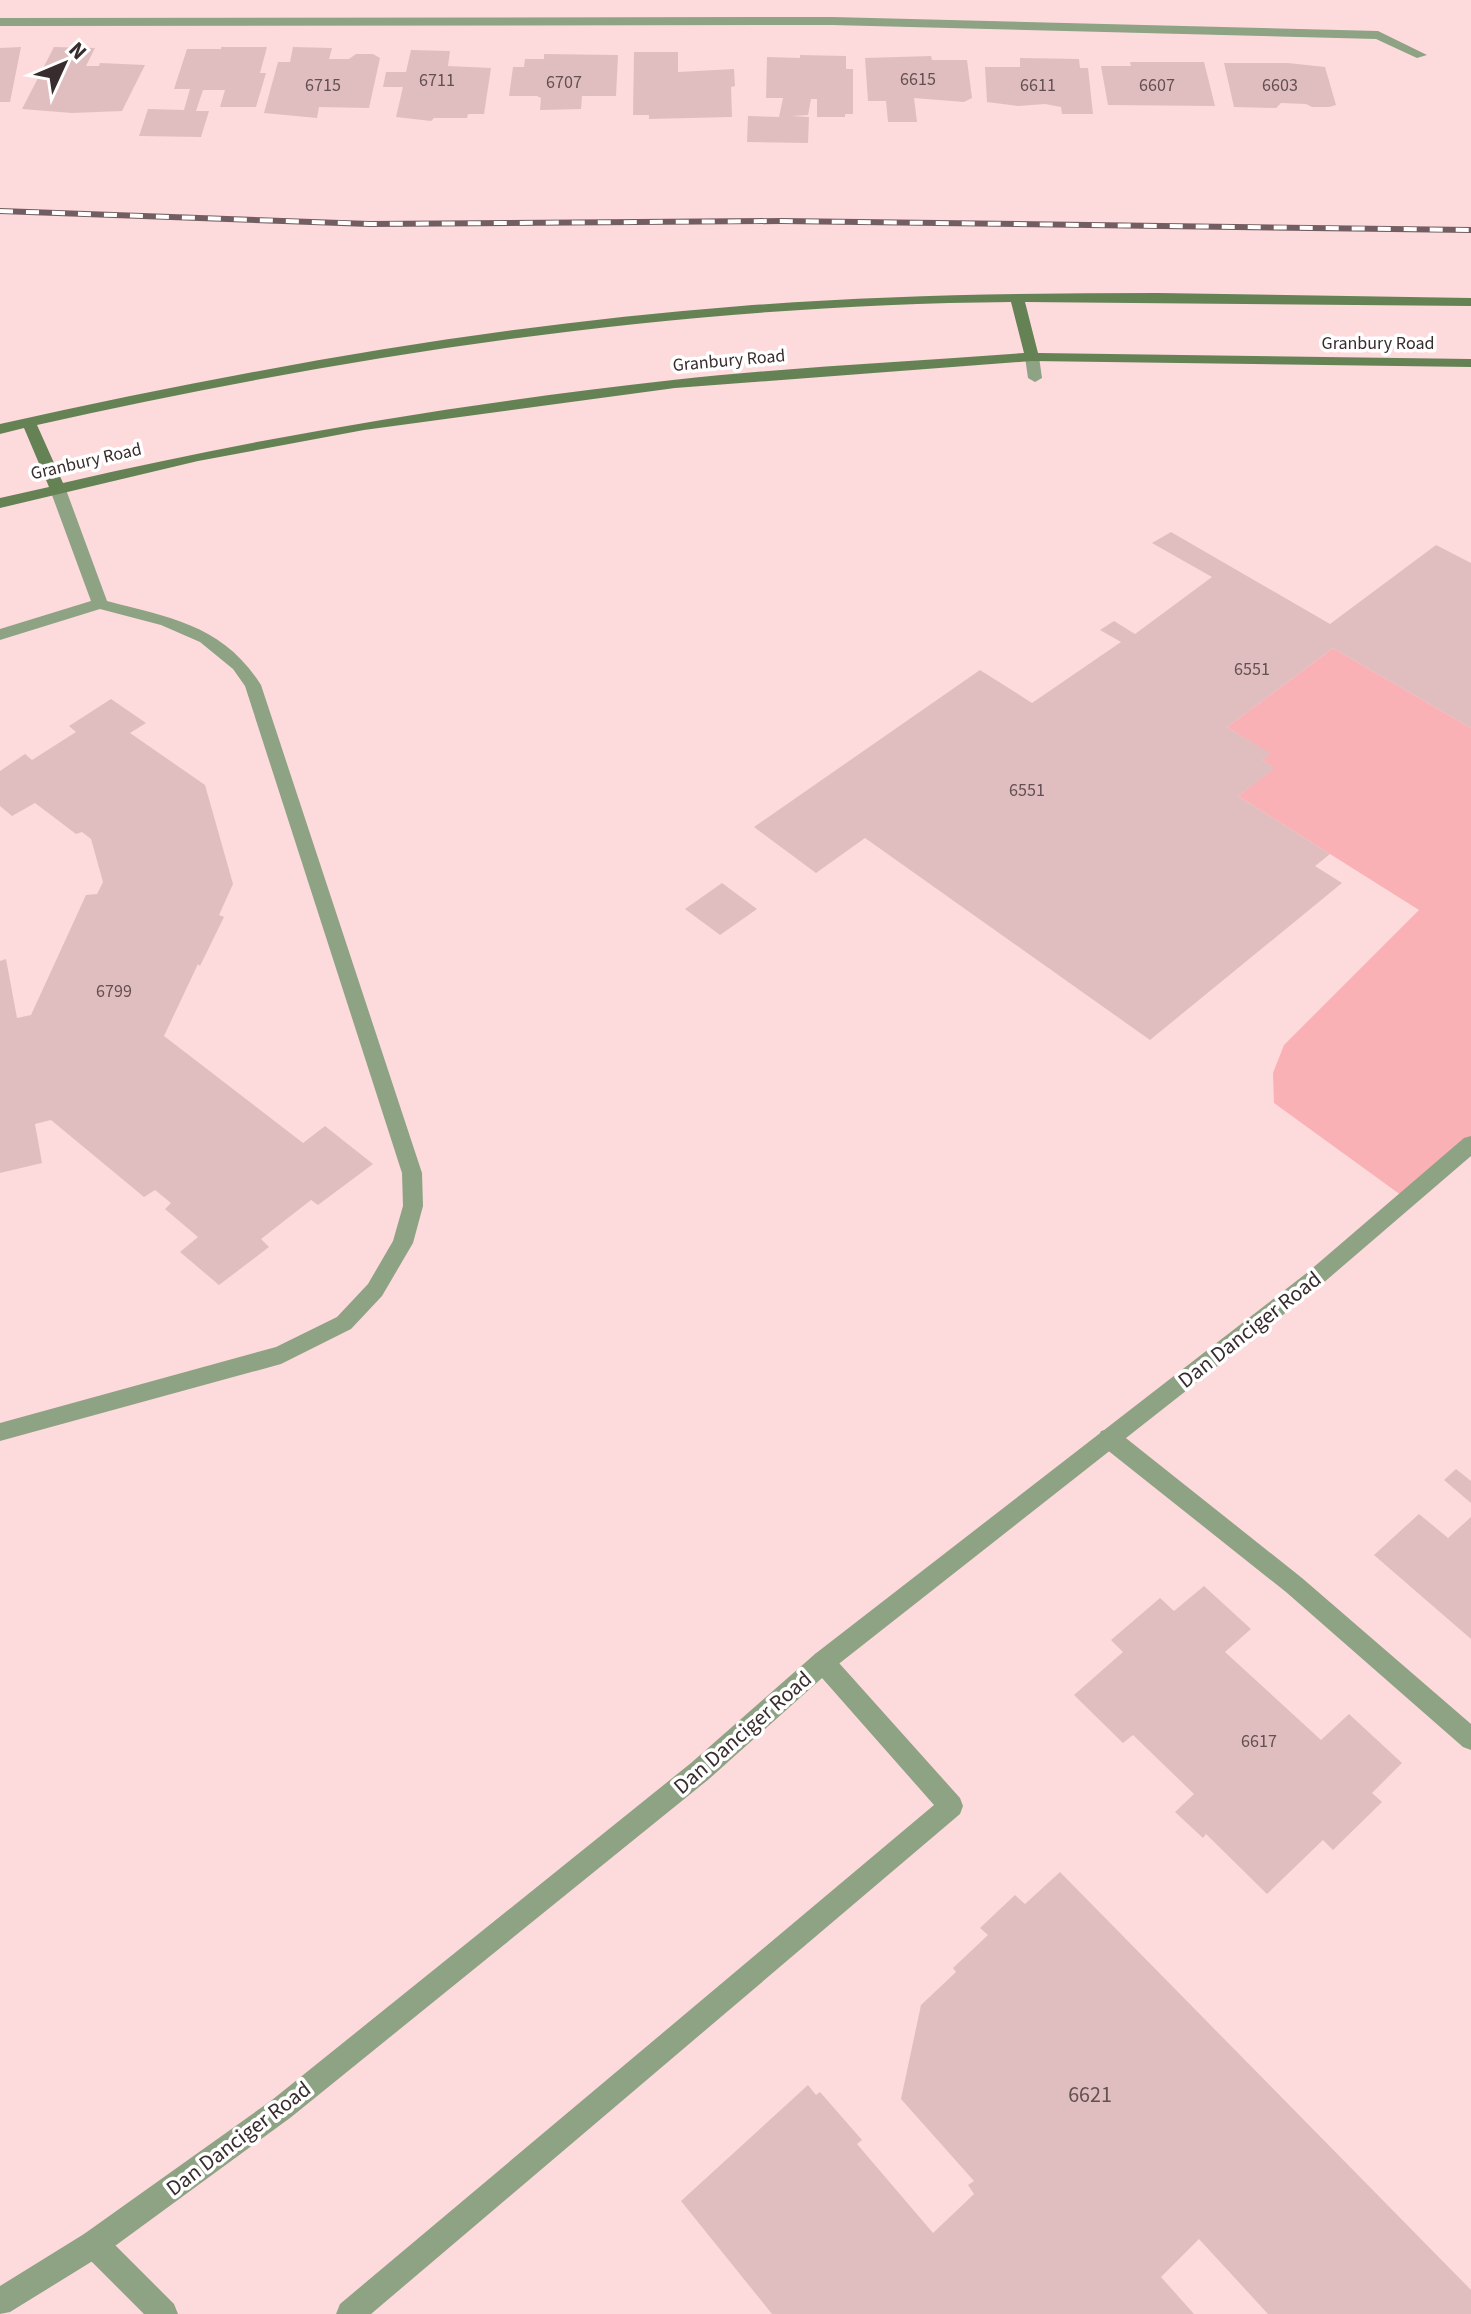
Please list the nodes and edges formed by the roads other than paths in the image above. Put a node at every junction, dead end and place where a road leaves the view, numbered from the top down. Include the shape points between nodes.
1 (0, 22) edge
2 (1421, 55) dead end
3 (1017, 299) junction
4 (1471, 302) edge
5 (1032, 357) junction
6 (1471, 363) edge
7 (1035, 378) dead end
8 (29, 423) junction
9 (0, 429) edge
10 (57, 487) junction
11 (0, 503) edge
12 (100, 604) junction
13 (0, 635) edge
14 (1471, 1144) edge
15 (0, 1432) edge
16 (1109, 1438) junction
17 (823, 1662) junction
18 (1471, 1739) edge
19 (94, 2244) junction
20 (0, 2302) edge
21 (164, 2314) edge
22 (350, 2314) edge

1 - 2 street via 832,16 1378,35
3 - 4 main road, Granbury Road
3 - 5 main road
3 - 8 main road, Granbury Road via 705,313 519,334 387,351
5 - 6 main road, Granbury Road
5 - 7 street
5 - 10 main road, Granbury Road via 545,399 364,425
8 - 9 main road, Granbury Road
8 - 10 main road
10 - 11 main road, Granbury Road
10 - 12 street
12 - 13 street
12 - 15 street via 217,642 239,662 253,685 412,1173 413,1206 403,1243 375,1290 344,1323 281,1355
14 - 16 street, Dan Danciger Road via 1315,1278
16 - 17 street, Dan Danciger Road
16 - 18 street via 1294,1585
17 - 19 street, Dan Danciger Road via 700,1771 281,2109
17 - 22 street via 951,1806
19 - 20 street, Dan Danciger Road
19 - 21 street

